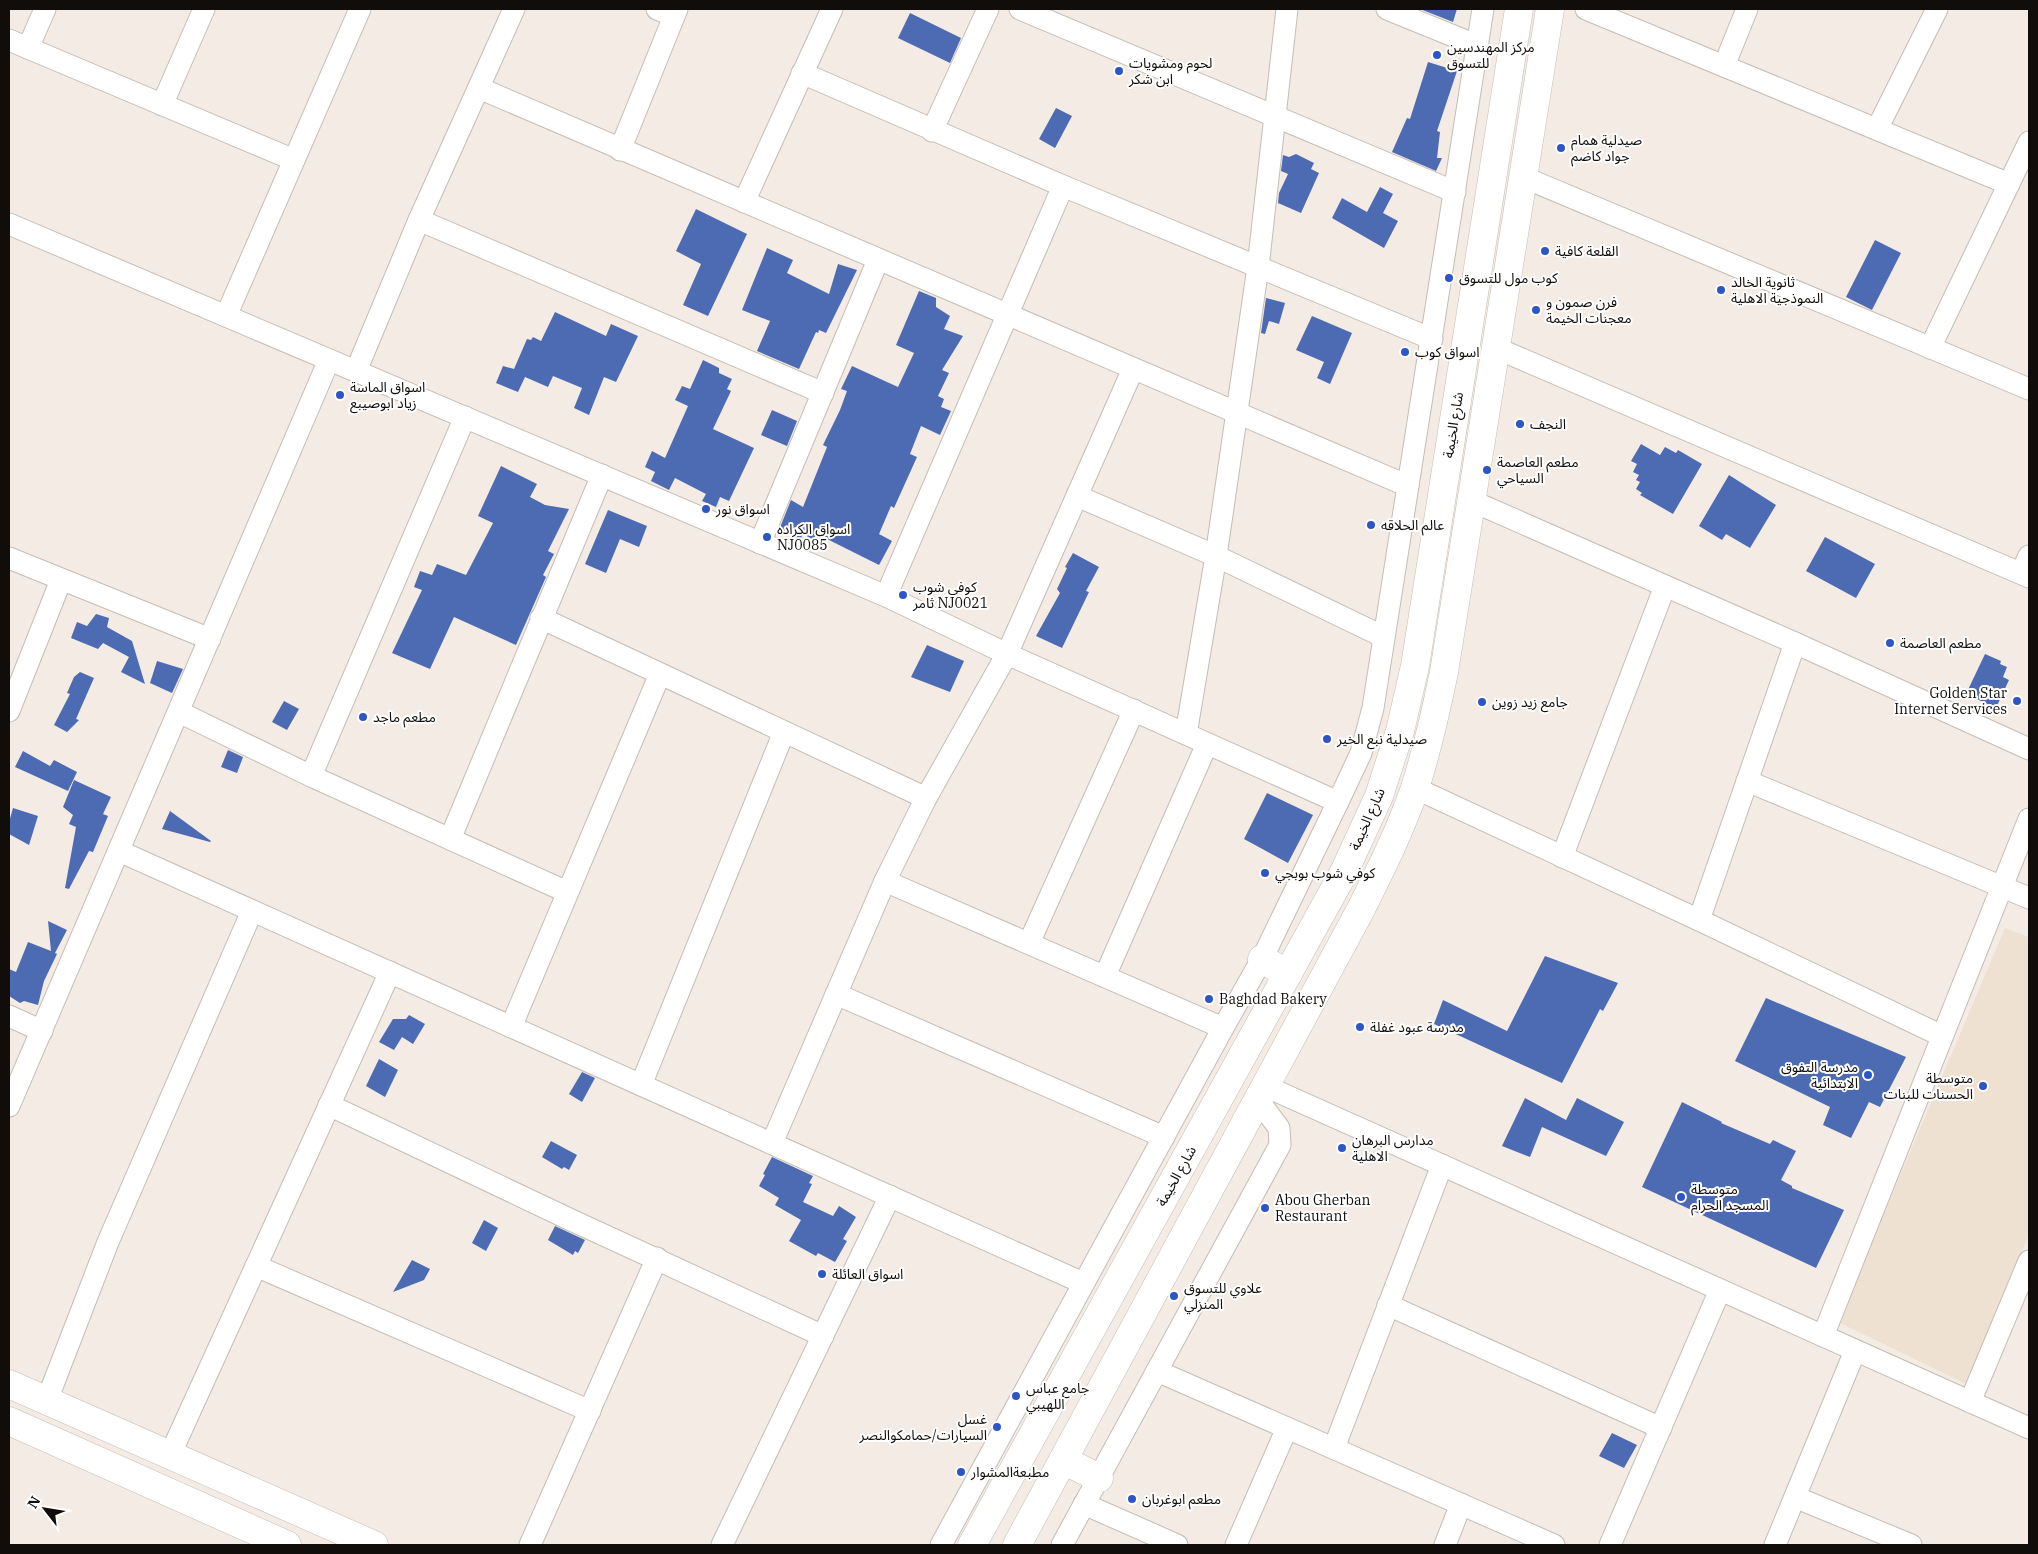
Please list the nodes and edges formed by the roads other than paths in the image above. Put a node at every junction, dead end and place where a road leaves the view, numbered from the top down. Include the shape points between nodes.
1 (45, 9) edge
2 (204, 9) edge
3 (360, 9) edge
4 (514, 9) edge
5 (832, 9) edge
6 (988, 9) edge
7 (1020, 9) edge
8 (1287, 9) edge
9 (1387, 9) edge
10 (1483, 9) edge
11 (1519, 9) edge
12 (1550, 9) edge
13 (1586, 9) edge
14 (1747, 9) edge
15 (1937, 9) edge
16 (670, 11) edge
17 (18, 44) edge
18 (1478, 46) junction
19 (1724, 66) junction
20 (802, 73) junction
21 (479, 88) junction
22 (162, 105) junction
23 (1274, 116) junction
24 (1877, 129) junction
25 (932, 131) junction
26 (2029, 142) edge
27 (620, 150) junction
28 (294, 160) junction
29 (1523, 177) junction
30 (2009, 184) junction
31 (1063, 186) junction
32 (1455, 192) junction
33 (744, 202) junction
34 (419, 220) junction
35 (9, 224) edge
36 (878, 260) junction
37 (1258, 267) junction
38 (1008, 315) junction
39 (226, 316) junction
40 (1432, 339) junction
41 (1496, 348) junction
42 (1930, 348) junction
43 (329, 360) junction
44 (1134, 369) junction
45 (356, 371) junction
46 (2029, 389) edge
47 (823, 393) junction
48 (1237, 413) junction
49 (465, 417) junction
50 (602, 476) junction
51 (1408, 486) junction
52 (1077, 496) junction
53 (1472, 501) junction
54 (760, 543) junction
55 (1216, 556) junction
56 (9, 558) edge
57 (2026, 569) edge
58 (61, 580) junction
59 (1665, 586) junction
60 (886, 596) junction
61 (541, 618) junction
62 (1384, 637) junction
63 (210, 639) junction
64 (1795, 643) junction
65 (1007, 654) junction
66 (660, 674) junction
67 (1134, 710) junction
68 (9, 711) edge
69 (178, 712) junction
70 (784, 732) junction
71 (1186, 734) junction
72 (1208, 744) junction
73 (2029, 749) edge
74 (311, 776) junction
75 (1747, 781) junction
76 (1414, 788) junction
77 (926, 798) junction
78 (1338, 802) junction
79 (2029, 819) edge
80 (450, 840) junction
81 (119, 851) junction
82 (1562, 857) junction
83 (885, 881) junction
84 (2002, 887) junction
85 (567, 892) junction
86 (2029, 898) edge
87 (252, 911) junction
88 (1699, 920) junction
89 (1029, 943) junction
90 (1262, 959) junction
91 (390, 972) junction
92 (1288, 974) junction
93 (1105, 976) junction
94 (836, 994) junction
95 (9, 1016) edge
96 (512, 1028) junction
97 (1223, 1028) junction
98 (42, 1031) junction
99 (1942, 1036) junction
100 (641, 1085) junction
101 (1262, 1093) junction
102 (9, 1106) edge
103 (329, 1106) junction
104 (1207, 1120) junction
105 (1164, 1137) junction
106 (772, 1143) junction
107 (1230, 1152) junction
108 (1442, 1165) junction
109 (890, 1196) junction
110 (658, 1258) junction
111 (1129, 1261) junction
112 (2029, 1261) edge
113 (256, 1266) junction
114 (1165, 1271) junction
115 (1083, 1283) junction
116 (1720, 1290) junction
117 (1388, 1305) junction
118 (823, 1336) junction
119 (1823, 1336) junction
120 (1854, 1351) junction
121 (1157, 1371) junction
122 (9, 1384) edge
123 (47, 1400) junction
124 (1970, 1402) junction
125 (590, 1411) junction
126 (9, 1422) edge
127 (1287, 1428) junction
128 (1661, 1428) junction
129 (2029, 1428) edge
130 (1334, 1448) junction
131 (170, 1455) junction
132 (1063, 1460) junction
133 (1099, 1478) junction
134 (1795, 1497) junction
135 (1084, 1504) junction
136 (1461, 1504) junction
137 (288, 1545) edge
138 (374, 1545) edge
139 (530, 1545) edge
140 (722, 1545) edge
141 (941, 1545) edge
142 (972, 1545) edge
143 (1017, 1545) edge
144 (1062, 1545) edge
145 (1177, 1545) edge
146 (1236, 1545) edge
147 (1445, 1545) edge
148 (1554, 1545) edge
149 (1610, 1545) edge
150 (1775, 1545) edge
151 (1911, 1545) edge

1 - 17 street
2 - 22 street
3 - 28 street
4 - 21 street
5 - 20 street
6 - 25 street
7 - 23 street
8 - 23 street
9 - 18 street
10 - 18 street
11 - 92 street, شارع الخيمة via 1415,666 1402,722 1377,801 1344,872
12 - 29 street
13 - 19 street
14 - 19 street
15 - 24 street
16 - 27 street
17 - 22 street
18 - 32 street
19 - 24 street
20 - 25 street
20 - 33 street
21 - 27 street
21 - 34 street
22 - 28 street
23 - 32 street
23 - 37 street
24 - 30 street
25 - 31 street
26 - 30 street
27 - 33 street
28 - 39 street
29 - 41 street
29 - 42 street
30 - 42 street
31 - 37 street
31 - 38 street
32 - 40 street
33 - 36 street
34 - 45 street
34 - 47 street
35 - 39 street
36 - 38 street
36 - 47 street
37 - 40 street
37 - 48 street
38 - 44 street
38 - 60 street
39 - 43 street
40 - 51 street
41 - 53 street
41 - 57 street
42 - 46 street
43 - 45 street
43 - 63 street
44 - 48 street
44 - 52 street
45 - 49 street
47 - 54 street
48 - 51 street
48 - 55 street
49 - 50 street
49 - 74 street
50 - 54 street
50 - 61 street
51 - 62 street
52 - 55 street
52 - 65 street
53 - 59 street
53 - 76 street via 1444,672 1429,742
54 - 60 street
55 - 62 street
55 - 71 street
56 - 58 street
58 - 63 street
58 - 68 street
59 - 64 street
59 - 82 street
60 - 65 street
61 - 66 street
61 - 80 street
62 - 78 street via 1373,708 1361,752
63 - 69 street
64 - 73 street
64 - 75 street
65 - 67 street
65 - 77 street
66 - 70 street
66 - 85 street
67 - 71 street
67 - 89 street
69 - 74 street
69 - 81 street
70 - 77 street
70 - 100 street
71 - 72 street
72 - 78 street
72 - 93 street
74 - 80 street
75 - 84 street
75 - 88 street
76 - 82 street
76 - 101 street via 1391,849 1365,902
77 - 83 street
78 - 90 street
79 - 84 street
80 - 85 street
81 - 87 street
81 - 98 street
82 - 88 street
83 - 89 street
83 - 94 street
84 - 86 street
84 - 99 street
85 - 96 street
87 - 91 street
87 - 123 street via 108,1242
88 - 99 street
89 - 93 street
90 - 92 street
90 - 97 street
91 - 96 street
91 - 103 street
92 - 104 street, شارع الخيمة
93 - 97 street
94 - 105 street
94 - 106 street
95 - 98 street
96 - 100 street
97 - 105 street
98 - 102 street
99 - 119 street
100 - 106 street
101 - 107 street
101 - 108 street
101 - 121 street via 1279,1128 1280,1145
103 - 110 street
103 - 113 street
104 - 107 street via 1209,1151 1219,1156
104 - 111 street, شارع الخيمة
105 - 115 street
106 - 109 street
107 - 114 street
108 - 116 street
108 - 117 street
109 - 115 street
109 - 118 street
110 - 118 street
110 - 125 street
111 - 114 street via 1146,1252 1158,1252 1166,1260
111 - 142 street, شارع الخيمة
112 - 124 street
113 - 125 street
113 - 131 street
114 - 132 street
115 - 141 street
116 - 119 street
116 - 128 street
117 - 128 street
117 - 130 street
118 - 140 street
119 - 120 street
120 - 124 street
120 - 134 street
121 - 127 street
121 - 133 street
122 - 123 street
123 - 131 street
124 - 129 street
125 - 139 street
126 - 137 street
127 - 130 street
127 - 146 street
128 - 149 street
130 - 136 street
131 - 138 street
132 - 133 street
132 - 143 street
133 - 135 street
134 - 150 street
134 - 151 street
135 - 144 street
135 - 145 street
136 - 147 street
136 - 148 street

